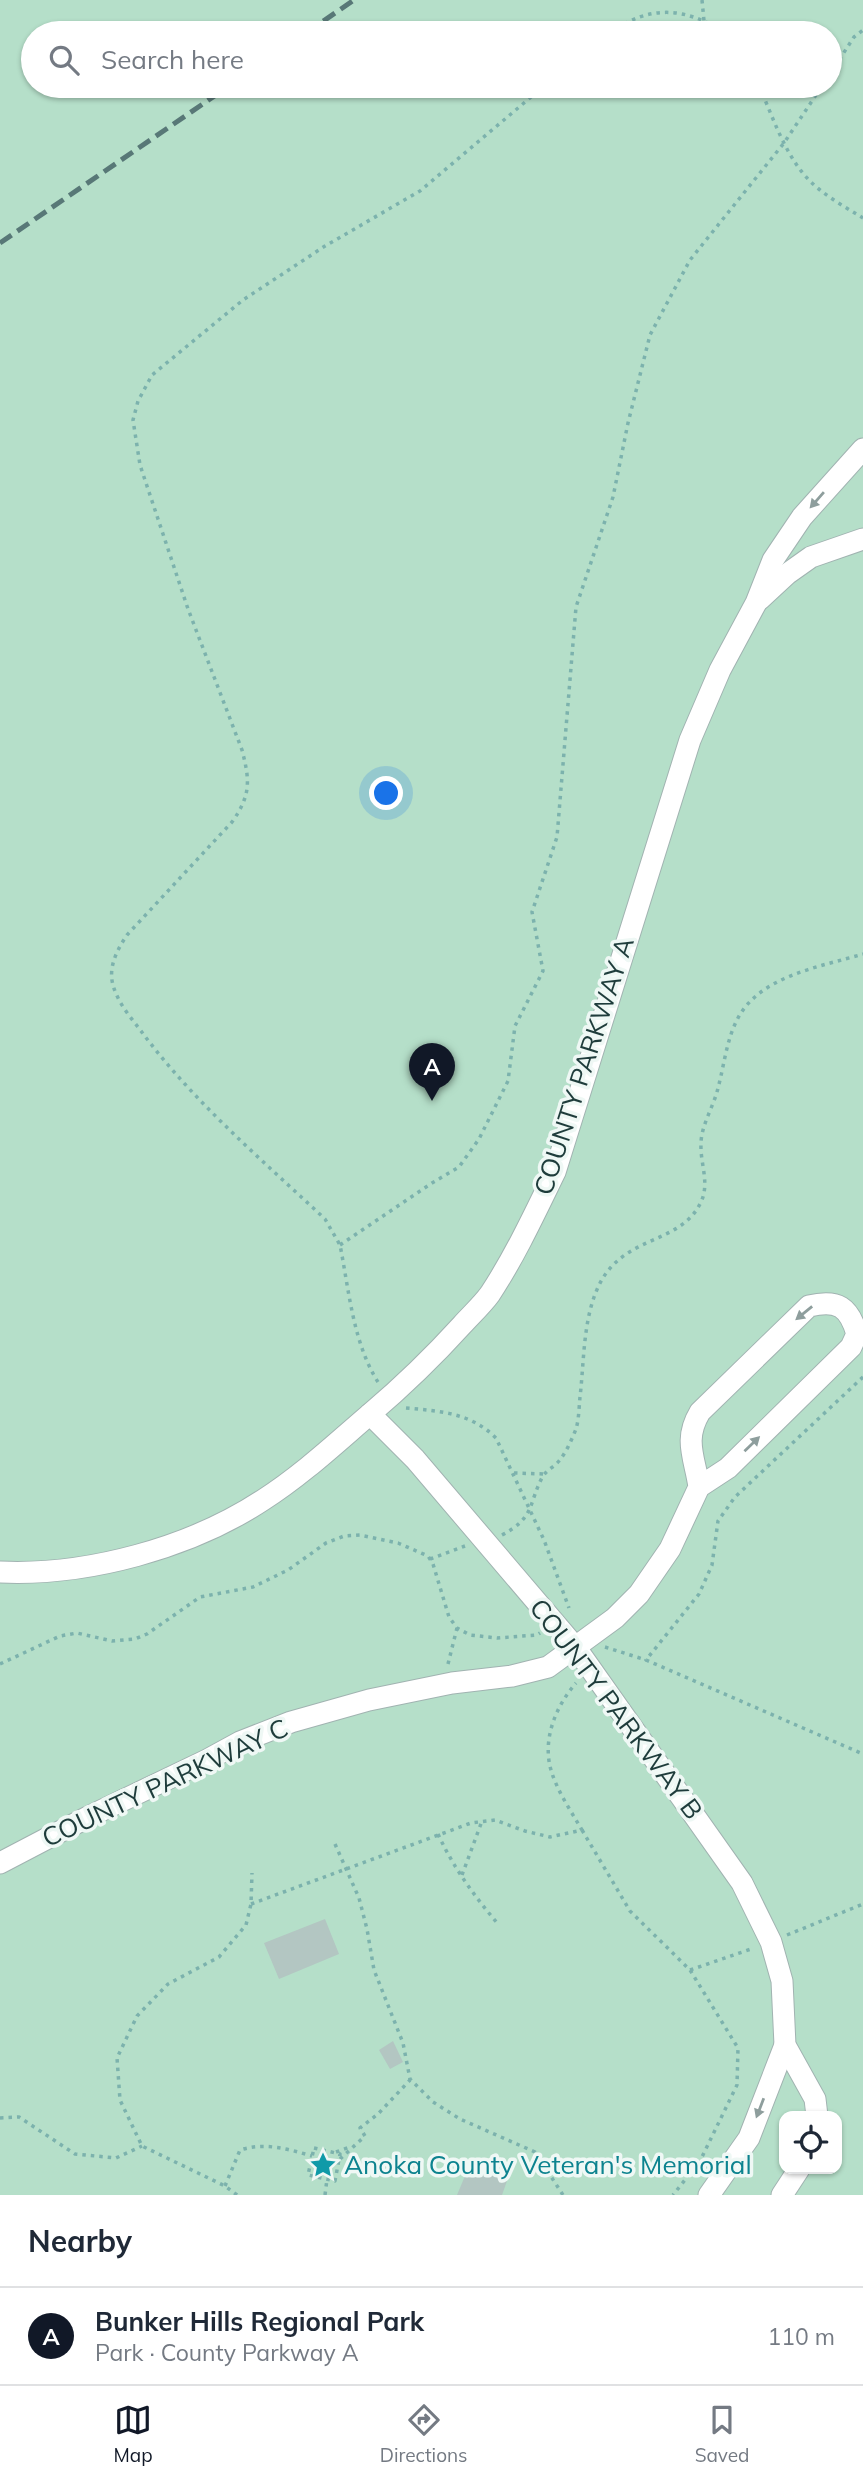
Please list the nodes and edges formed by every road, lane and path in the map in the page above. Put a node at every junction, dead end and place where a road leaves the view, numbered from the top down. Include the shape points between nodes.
1 (702, 0) edge
2 (628, 21) edge
3 (704, 21) joint
4 (863, 30) edge
5 (842, 56) edge
6 (530, 98) edge
7 (764, 98) edge
8 (814, 98) edge
9 (785, 143) junction
10 (863, 218) edge
11 (863, 449) edge
12 (863, 539) edge
13 (756, 603) junction
14 (863, 954) edge
15 (340, 1245) junction
16 (863, 1377) edge
17 (379, 1383) dead end
18 (406, 1408) dead end
19 (370, 1414) junction
20 (513, 1474) junction
21 (544, 1474) junction
22 (699, 1487) junction
23 (530, 1511) junction
24 (0, 1573) edge
25 (573, 1614) dead end
26 (457, 1628) junction
27 (537, 1635) dead end
28 (576, 1648) junction
29 (616, 1651) dead end
30 (646, 1660) junction
31 (0, 1664) edge
32 (443, 1685) junction
33 (574, 1685) dead end
34 (863, 1754) edge
35 (482, 1821) junction
36 (582, 1830) junction
37 (438, 1834) junction
38 (335, 1844) dead end
39 (0, 1863) edge
40 (345, 1869) junction
41 (252, 1873) dead end
42 (462, 1876) junction
43 (251, 1904) junction
44 (498, 1924) dead end
45 (785, 2045) junction
46 (410, 2080) junction
47 (816, 2111) edge
48 (0, 2118) edge
49 (142, 2146) junction
50 (350, 2147) junction
51 (336, 2153) junction
52 (312, 2156) junction
53 (340, 2159) junction
54 (796, 2174) edge
55 (327, 2179) junction
56 (225, 2186) junction
57 (237, 2195) edge
58 (325, 2195) edge
59 (563, 2195) edge
60 (673, 2195) edge
61 (709, 2195) edge
62 (782, 2195) edge

1 - 3 path
2 - 3 path via 650,13 687,14
4 - 5 path
6 - 15 path via 420,191 243,300 152,375 134,412 140,465 242,750 248,794 232,822 127,935 118,948 112,982 123,1007 174,1074 325,1219
7 - 9 path
8 - 9 path
9 - 10 path via 810,181
9 - 15 path via 690,261 650,335 613,496 576,607 558,837 532,912 543,971 516,1026 508,1081 479,1139 459,1167
11 -> 13 street, COUNTY PARKWAY A via 802,517 772,560
12 - 13 street, COUNTY PARKWAY A via 811,557
13 - 19 street, COUNTY PARKWAY A via 690,740 555,1172 489,1295 432,1358
14 - 21 path via 782,980 743,1009 722,1064 701,1143 705,1189 701,1201 682,1225 639,1245 607,1269 590,1308 576,1427 559,1461
15 - 17 path via 359,1338
16 - 30 path via 722,1513 712,1565 699,1594
18 - 20 path via 480,1423 496,1438
19 - 24 street, COUNTY PARKWAY A via 323,1457 260,1502 168,1546 117,1561
19 - 28 street, COUNTY PARKWAY B via 415,1459
20 - 21 path
20 - 23 path
21 - 23 path
22 -> 22 street via 727,1468 851,1347 857,1334 852,1317 842,1306 810,1306 699,1412 690,1443
22 - 28 street, COUNTY PARKWAY C via 670,1549 639,1594
23 - 25 path
26 - 27 path via 497,1639
26 - 31 path via 428,1556 398,1543 344,1536 253,1587 200,1597 135,1639 112,1641 77,1633 60,1636
26 - 32 path
28 - 32 street, COUNTY PARKWAY C via 540,1671
28 - 45 street, COUNTY PARKWAY B via 742,1883 771,1942 782,1980
29 - 30 path
30 - 34 path
32 - 39 street, COUNTY PARKWAY C via 334,1709 240,1742
33 - 36 path via 554,1720 549,1755 556,1783
35 - 36 path via 495,1820 550,1837
35 - 37 path
35 - 42 path
36 - 60 path via 630,1911 690,1970 738,2048 737,2085 700,2161
37 - 40 path
37 - 42 path
38 - 40 path
40 - 43 path
40 - 46 path via 359,1898 374,1970 403,2043
41 - 43 path
42 - 44 path
43 - 49 path via 246,1925 219,1957 168,1984 136,2016 117,2058 120,2100
45 - 47 street via 815,2099
45 -> 61 street via 749,2138
46 - 50 path via 360,2128 365,2136
46 - 59 path via 460,2119 535,2152
48 - 49 path via 19,2118 75,2154 116,2158
49 - 56 path
50 - 51 path
50 - 53 path
51 - 52 path via 314,2148
51 - 53 path via 341,2154
52 - 55 path via 308,2175
52 - 56 path via 286,2148 240,2150
53 - 55 path via 335,2180
54 - 62 street
55 - 58 path
56 - 57 path

